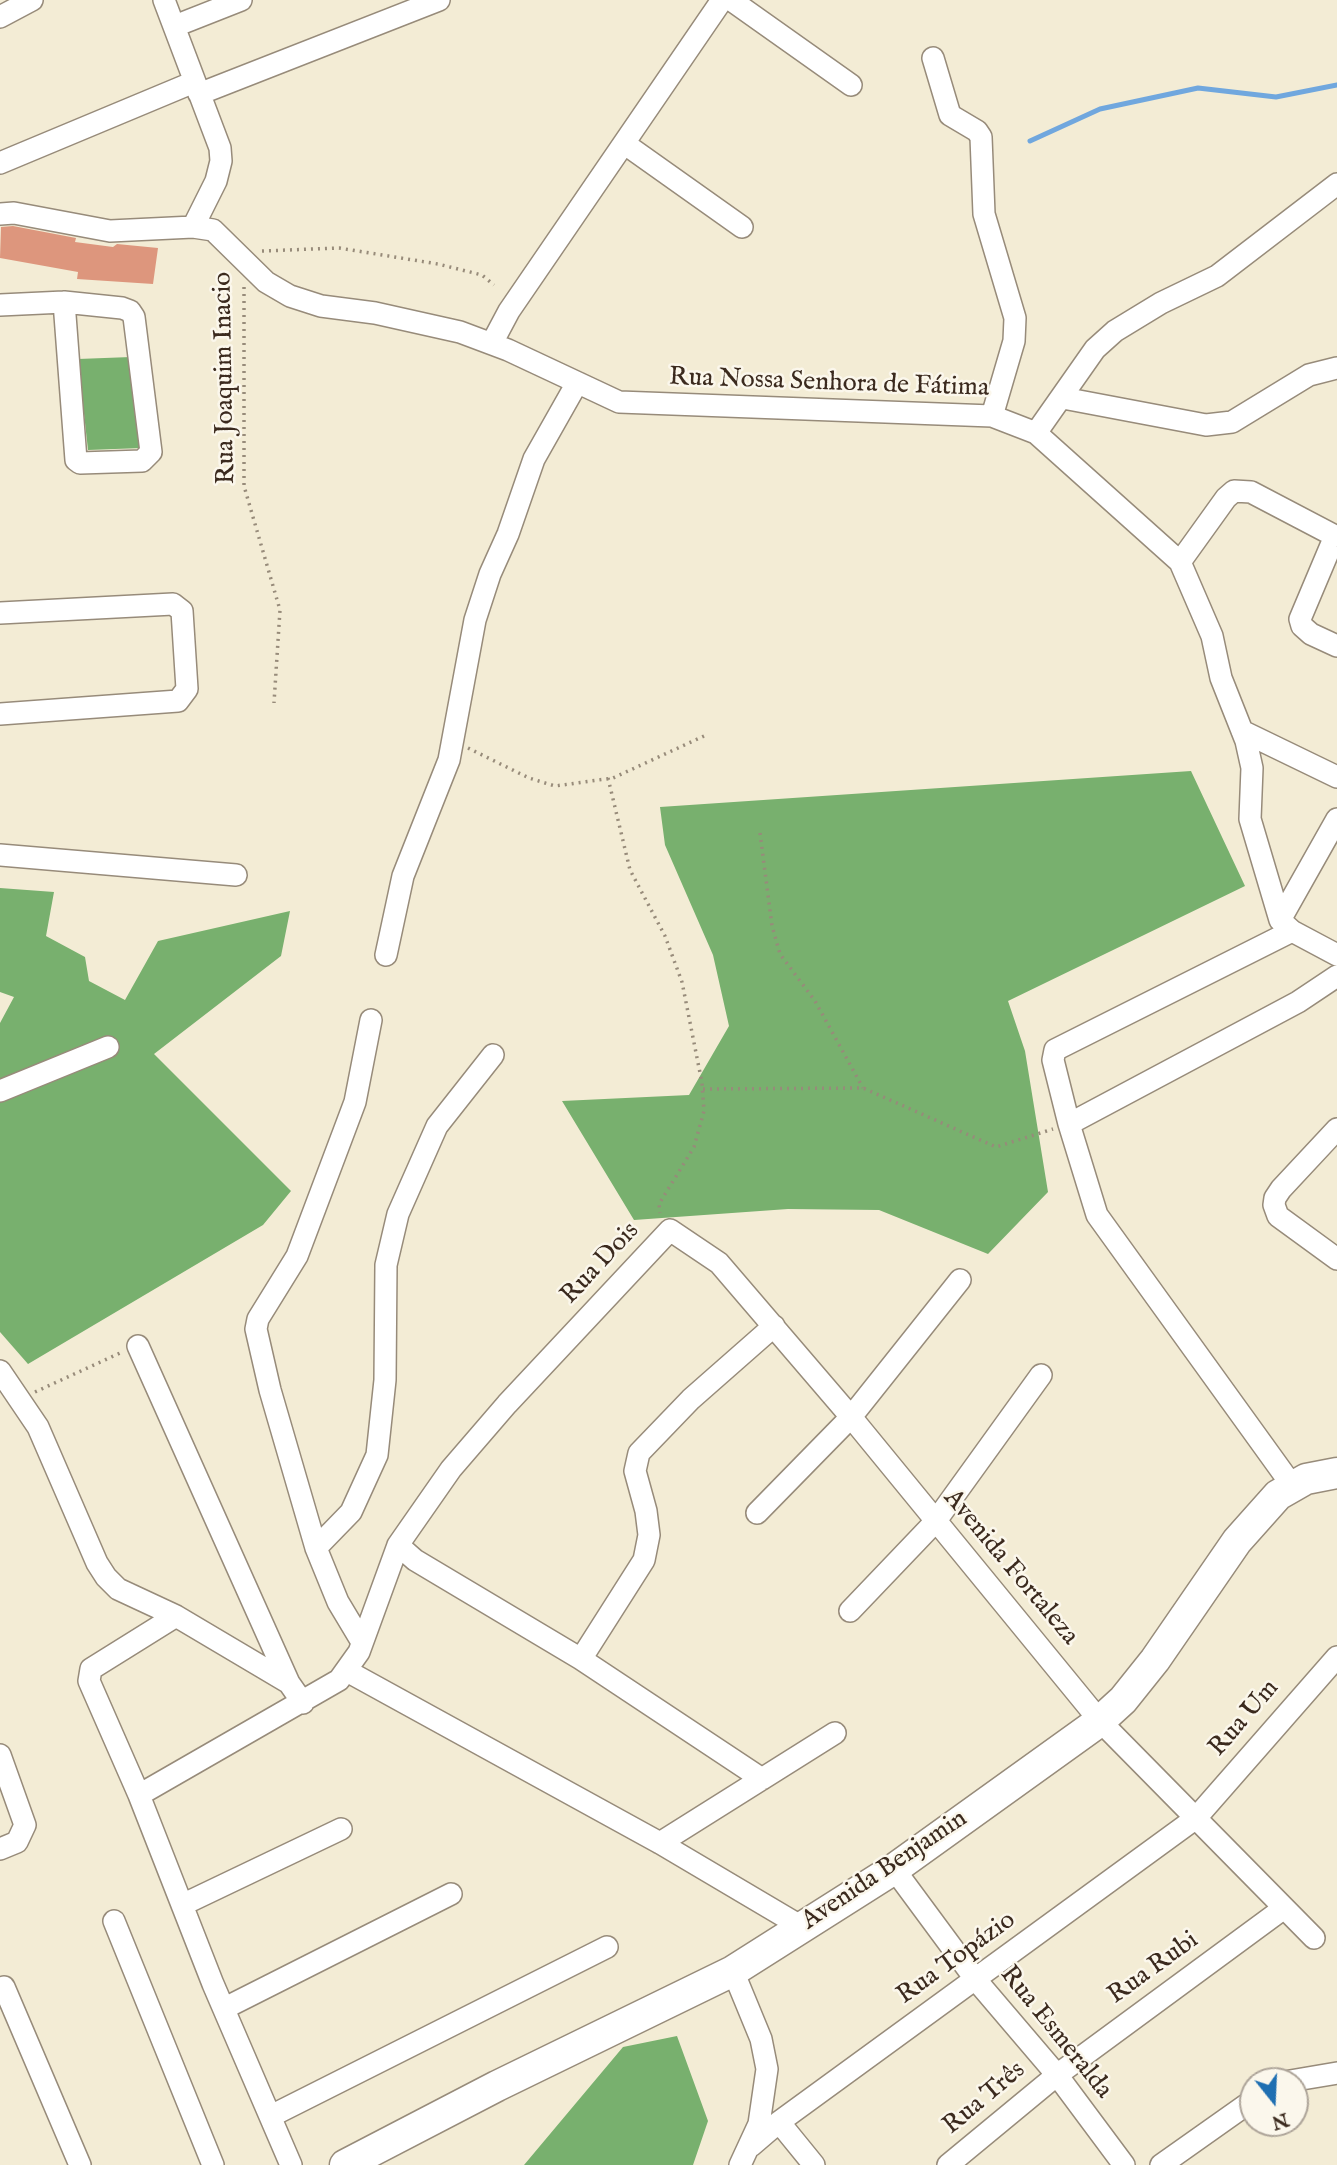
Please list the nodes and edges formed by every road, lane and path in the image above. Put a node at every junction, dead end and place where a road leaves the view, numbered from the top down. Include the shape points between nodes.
1 (32, 0) edge
2 (164, 0) edge
3 (241, 0) edge
4 (439, 0) edge
5 (722, 0) edge
6 (731, 0) edge
7 (0, 17) edge
8 (175, 26) junction
9 (933, 58) dead end
10 (850, 85) dead end
11 (197, 88) junction
12 (625, 144) junction
13 (0, 163) edge
14 (1337, 184) edge
15 (0, 214) edge
16 (742, 227) dead end
17 (193, 228) junction
18 (250, 254) junction
19 (494, 285) dead end
20 (64, 302) junction
21 (0, 305) edge
22 (492, 344) junction
23 (1337, 368) edge
24 (577, 383) junction
25 (1062, 398) junction
26 (992, 416) junction
27 (1036, 433) junction
28 (1336, 535) edge
29 (1180, 562) junction
30 (0, 613) edge
31 (1337, 646) edge
32 (274, 703) dead end
33 (0, 714) edge
34 (1242, 731) junction
35 (704, 736) dead end
36 (454, 741) junction
37 (1337, 777) edge
38 (608, 778) junction
39 (1337, 819) edge
40 (760, 833) dead end
41 (0, 855) edge
42 (236, 875) dead end
43 (1286, 925) junction
44 (386, 955) dead end
45 (1337, 956) edge
46 (1337, 976) edge
47 (371, 1020) dead end
48 (108, 1047) dead end
49 (493, 1055) dead end
50 (863, 1088) junction
51 (703, 1089) junction
52 (0, 1091) edge
53 (1069, 1124) junction
54 (1337, 1129) edge
55 (670, 1230) junction
56 (1337, 1259) edge
57 (960, 1280) dead end
58 (774, 1326) junction
59 (138, 1346) joint
60 (0, 1371) edge
61 (1041, 1375) dead end
62 (21, 1398) junction
63 (851, 1417) junction
64 (1337, 1473) edge
65 (1291, 1484) junction
66 (757, 1513) dead end
67 (935, 1522) junction
68 (398, 1545) junction
69 (316, 1548) junction
70 (850, 1611) dead end
71 (176, 1616) junction
72 (362, 1642) junction
73 (1337, 1657) edge
74 (581, 1659) junction
75 (347, 1671) junction
76 (289, 1683) junction
77 (303, 1703) junction
78 (1100, 1721) junction
79 (835, 1733) dead end
80 (0, 1755) edge
81 (762, 1779) junction
82 (139, 1795) junction
83 (1196, 1818) junction
84 (341, 1829) dead end
85 (660, 1843) junction
86 (0, 1849) edge
87 (894, 1868) junction
88 (451, 1895) dead end
89 (182, 1905) junction
90 (1284, 1908) junction
91 (114, 1921) dead end
92 (803, 1927) junction
93 (1314, 1938) dead end
94 (607, 1947) dead end
95 (733, 1971) junction
96 (976, 1980) junction
97 (4, 1987) dead end
98 (225, 2008) junction
99 (1337, 2073) edge
100 (1057, 2076) junction
101 (1309, 2078) edge
102 (1239, 2110) edge
103 (271, 2116) junction
104 (779, 2122) junction
105 (751, 2146) junction
106 (80, 2165) edge
107 (213, 2165) edge
108 (291, 2165) edge
109 (345, 2165) edge
110 (740, 2165) edge
111 (814, 2165) edge
112 (948, 2165) edge
113 (1124, 2165) edge
114 (1161, 2165) edge

1 - 7 street
2 - 8 street
3 - 8 street
4 - 11 street
5 - 12 street
6 - 10 street
8 - 11 street
9 - 26 street via 950,115 981,137 984,214 1015,318 1014,341
11 - 13 street
11 - 17 street via 221,161
12 - 16 street
12 - 22 street via 509,311
14 - 25 street via 1217,275 1115,331 1095,349
15 - 17 street via 110,231
17 - 18 street, Rua Nossa Senhora de Fátima via 213,230
18 - 19 path via 339,248 438,264 482,275
18 - 22 street, Rua Nossa Senhora de Fátima via 266,282 290,296 460,332
18 - 32 path, Rua Joaquim Inacio via 244,486 280,610
20 - 20 street via 76,460 142,461 151,452 134,317 122,308
20 - 21 street
22 - 24 street, Rua Nossa Senhora de Fátima
23 - 25 street via 1309,375 1232,422 1206,425
24 - 26 street, Rua Nossa Senhora de Fátima via 619,402 645,405
24 - 36 street via 534,459 490,574 475,620
25 - 27 street
26 - 27 street, Rua Nossa Senhora de Fátima
27 - 29 street, Rua Nossa Senhora de Fátima
28 - 29 street via 1251,492 1234,491
28 - 31 street via 1300,612 1302,626
29 - 34 street, Rua Nossa Senhora de Fátima via 1212,636 1221,678
30 - 33 street via 173,604 182,611 187,689 178,701
34 - 37 street
34 - 43 street, Rua Nossa Senhora de Fátima via 1252,768 1250,818
35 - 38 path via 636,770
36 - 38 path via 555,786
36 - 44 street via 404,876
38 - 51 path, Rua Dois via 630,870 665,936 682,982
39 - 43 street
40 - 50 path via 780,954 815,1001
41 - 42 street
43 - 45 street
43 - 53 street via 1055,1050 1053,1060
46 - 53 street via 1298,1002
47 - 69 street via 355,1102 297,1256 256,1329
48 - 52 street
49 - 69 street via 437,1126 398,1213 386,1265 385,1380 377,1455 351,1512
50 - 51 path
50 - 53 path via 996,1147
51 - 55 path, Rua Dois via 704,1111 694,1147 659,1204
53 - 65 street via 1097,1215
54 - 56 street via 1282,1189 1274,1205 1278,1216
55 - 58 street, Avenida Fortaleza via 719,1263
55 - 68 street, Rua Dois via 506,1404 451,1469
57 - 63 street
58 - 63 street, Avenida Fortaleza
58 - 74 street via 691,1399 639,1453 635,1471 649,1535 644,1560
59 - 62 path
59 - 76 street
60 - 62 street
61 - 67 street
62 - 71 street via 106,1577 118,1589
63 - 66 street
63 - 67 street, Avenida Fortaleza
64 - 65 street
65 - 78 street, Avenida Benjamin via 1237,1541 1155,1660
67 - 70 street
67 - 78 street, Avenida Fortaleza
68 - 72 street, Rua Dois
68 - 74 street
69 - 72 street via 338,1602
71 - 76 street
71 - 82 street via 91,1669 89,1675
72 - 75 street, Rua Dois
73 - 83 street, Rua Um
74 - 81 street
75 - 77 street
75 - 85 street
76 - 77 street
77 - 82 street
78 - 83 street, Avenida Fortaleza
78 - 87 street, Avenida Benjamin
79 - 81 street
80 - 86 street via 25,1825 17,1842
81 - 85 street
82 - 89 street
83 - 90 street, Avenida Fortaleza
83 - 96 street, Rua Topázio
84 - 89 street
85 - 92 street
87 - 92 street, Avenida Benjamin
87 - 96 street, Rua Esmeralda
88 - 98 street
89 - 98 street
90 - 93 street, Avenida Fortaleza
90 - 100 street, Rua Rubi
91 - 107 street
92 - 95 street, Avenida Benjamin
94 - 103 street
95 - 105 street via 761,2039 767,2069 765,2097
95 - 109 street, Avenida Benjamin
96 - 100 street, Rua Esmeralda
96 - 104 street, Rua Topázio
97 - 106 street
98 - 103 street
99 - 101 street
100 - 112 street, Rua Três
100 - 113 street, Rua Esmeralda
102 - 114 street
103 - 108 street
104 - 105 street, Rua Topázio
104 - 111 street
105 - 110 street

